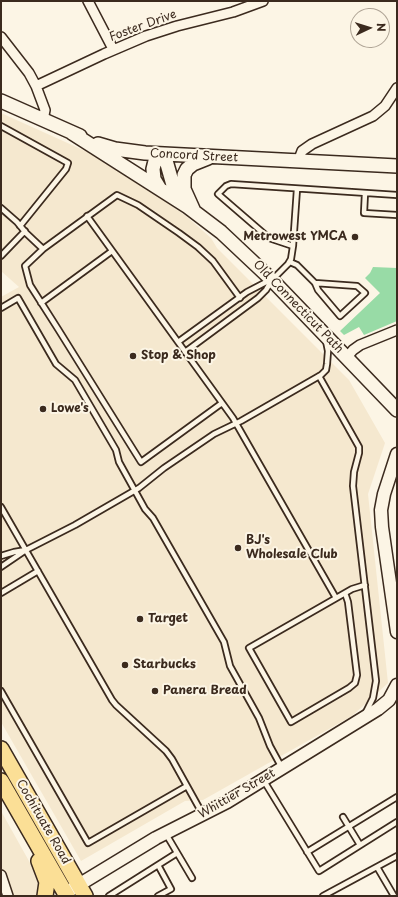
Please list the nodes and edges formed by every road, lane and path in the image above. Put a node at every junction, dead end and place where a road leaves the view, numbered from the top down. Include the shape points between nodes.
1 (88, 1) edge
2 (263, 1) edge
3 (1, 37) edge
4 (113, 49) junction
5 (36, 86) junction
6 (397, 88) edge
7 (1, 101) edge
8 (44, 120) junction
9 (1, 126) edge
10 (72, 133) junction
11 (162, 154) junction
12 (213, 157) junction
13 (282, 160) junction
14 (397, 166) edge
15 (160, 189) junction
16 (297, 189) junction
17 (365, 193) junction
18 (397, 195) edge
19 (1, 208) edge
20 (194, 211) junction
21 (397, 215) edge
22 (87, 216) junction
23 (20, 226) junction
24 (25, 231) junction
25 (293, 246) junction
26 (42, 249) junction
27 (112, 251) junction
28 (1, 256) edge
29 (290, 262) junction
30 (272, 280) junction
31 (314, 283) junction
32 (240, 298) junction
33 (41, 303) junction
34 (1, 308) edge
35 (397, 330) edge
36 (323, 334) junction
37 (178, 342) junction
38 (185, 352) junction
39 (347, 357) junction
40 (319, 376) junction
41 (222, 403) junction
42 (397, 410) edge
43 (236, 423) junction
44 (397, 454) edge
45 (135, 490) junction
46 (1, 507) edge
47 (26, 550) junction
48 (1, 556) edge
49 (1, 567) edge
50 (38, 571) junction
51 (365, 585) junction
52 (1, 593) edge
53 (345, 593) junction
54 (336, 598) junction
55 (397, 623) edge
56 (397, 685) edge
57 (1, 691) edge
58 (394, 700) edge
59 (355, 723) junction
60 (1, 749) edge
61 (282, 768) junction
62 (263, 780) junction
63 (1, 781) edge
64 (187, 786) junction
65 (397, 797) edge
66 (11, 798) junction
67 (202, 815) junction
68 (343, 817) dead end
69 (397, 822) edge
70 (349, 827) junction
71 (165, 833) junction
72 (360, 845) junction
73 (307, 852) junction
74 (177, 853) junction
75 (397, 856) edge
76 (158, 865) junction
77 (377, 867) junction
78 (1, 875) edge
79 (192, 878) dead end
80 (71, 893) edge
81 (8, 896) edge
82 (45, 896) edge
83 (109, 896) edge
84 (158, 896) edge
85 (323, 896) edge
86 (394, 896) edge

1 - 4 street
2 - 4 street, Foster Drive via 233,12 170,28
3 - 5 street
4 - 5 street, Foster Drive
5 - 8 street via 45,110
6 - 13 street via 385,106 373,116 312,144 302,151 299,159
7 - 8 main road, Concord Street
8 - 10 main road, Concord Street
9 - 23 lane via 68,163 61,176
10 - 11 main road, Concord Street via 115,149
10 - 15 main road, Old Connecticut Path
11 - 12 main road, Concord Street
11 - 15 main road via 155,161 153,169 154,179
11 - 20 main road, Old Connecticut Path via 174,185
12 - 13 main road, Concord Street
12 - 20 main road via 193,164 184,175 185,193
13 - 14 main road, Concord Street
15 - 20 main road, Old Connecticut Path
16 - 17 lane
16 - 25 lane
16 - 25 lane via 229,184 218,194 269,238
17 - 18 lane
17 - 21 lane via 364,213
19 - 23 lane
20 - 30 main road, Old Connecticut Path via 235,244
22 - 26 lane
22 - 27 lane
22 - 32 lane via 117,195 138,205 179,233 213,261
23 - 24 lane
24 - 26 lane
24 - 28 lane
25 - 29 lane
26 - 33 lane via 24,266 30,285
27 - 33 lane
27 - 37 lane
29 - 30 lane
29 - 31 lane via 297,265
30 - 32 lane via 256,286
30 - 36 main road, Old Connecticut Path
30 - 38 lane via 258,298
31 - 31 lane via 340,316 365,293 357,286
32 - 37 lane
33 - 41 lane via 141,462
34 - 45 lane via 18,298 56,364 77,382 116,450 119,462
35 - 39 street via 360,345
36 - 39 main road, Old Connecticut Path
36 - 40 lane via 328,351 328,364
37 - 38 lane
38 - 41 lane
39 - 42 main road, Old Connecticut Path
40 - 43 lane
40 - 51 lane via 359,447 353,482
41 - 43 lane
43 - 45 lane via 210,436
43 - 54 lane
44 - 55 street via 381,510
45 - 47 lane
45 - 61 lane via 224,642 231,668 259,718
46 - 47 lane
47 - 48 lane
47 - 49 lane
47 - 50 lane
50 - 52 lane
50 - 64 lane via 112,700 164,748
51 - 53 lane
51 - 59 lane via 376,686 370,704
53 - 54 lane
53 - 54 lane via 348,599 357,675 355,683 292,722 249,648
56 - 58 street
57 - 64 lane via 88,844
58 - 59 street, Whittier Street
59 - 61 street, Whittier Street
60 - 80 main road, Cochituate Road
61 - 62 street, Whittier Street
62 - 67 street, Whittier Street
62 - 73 lane
63 - 66 main road, Cochituate Road
64 - 67 lane
65 - 70 lane
66 - 80 main road, Cochituate Road
66 - 82 main road via 44,874 47,887
67 - 71 street, Whittier Street
68 - 70 lane
69 - 72 lane
70 - 72 lane
70 - 73 lane
71 - 74 lane
71 - 80 street, Whittier Street
72 - 73 lane via 319,871
74 - 76 lane
74 - 79 lane
75 - 77 lane
76 - 83 lane
76 - 84 lane via 171,889
77 - 85 lane
77 - 86 lane
78 - 81 street

